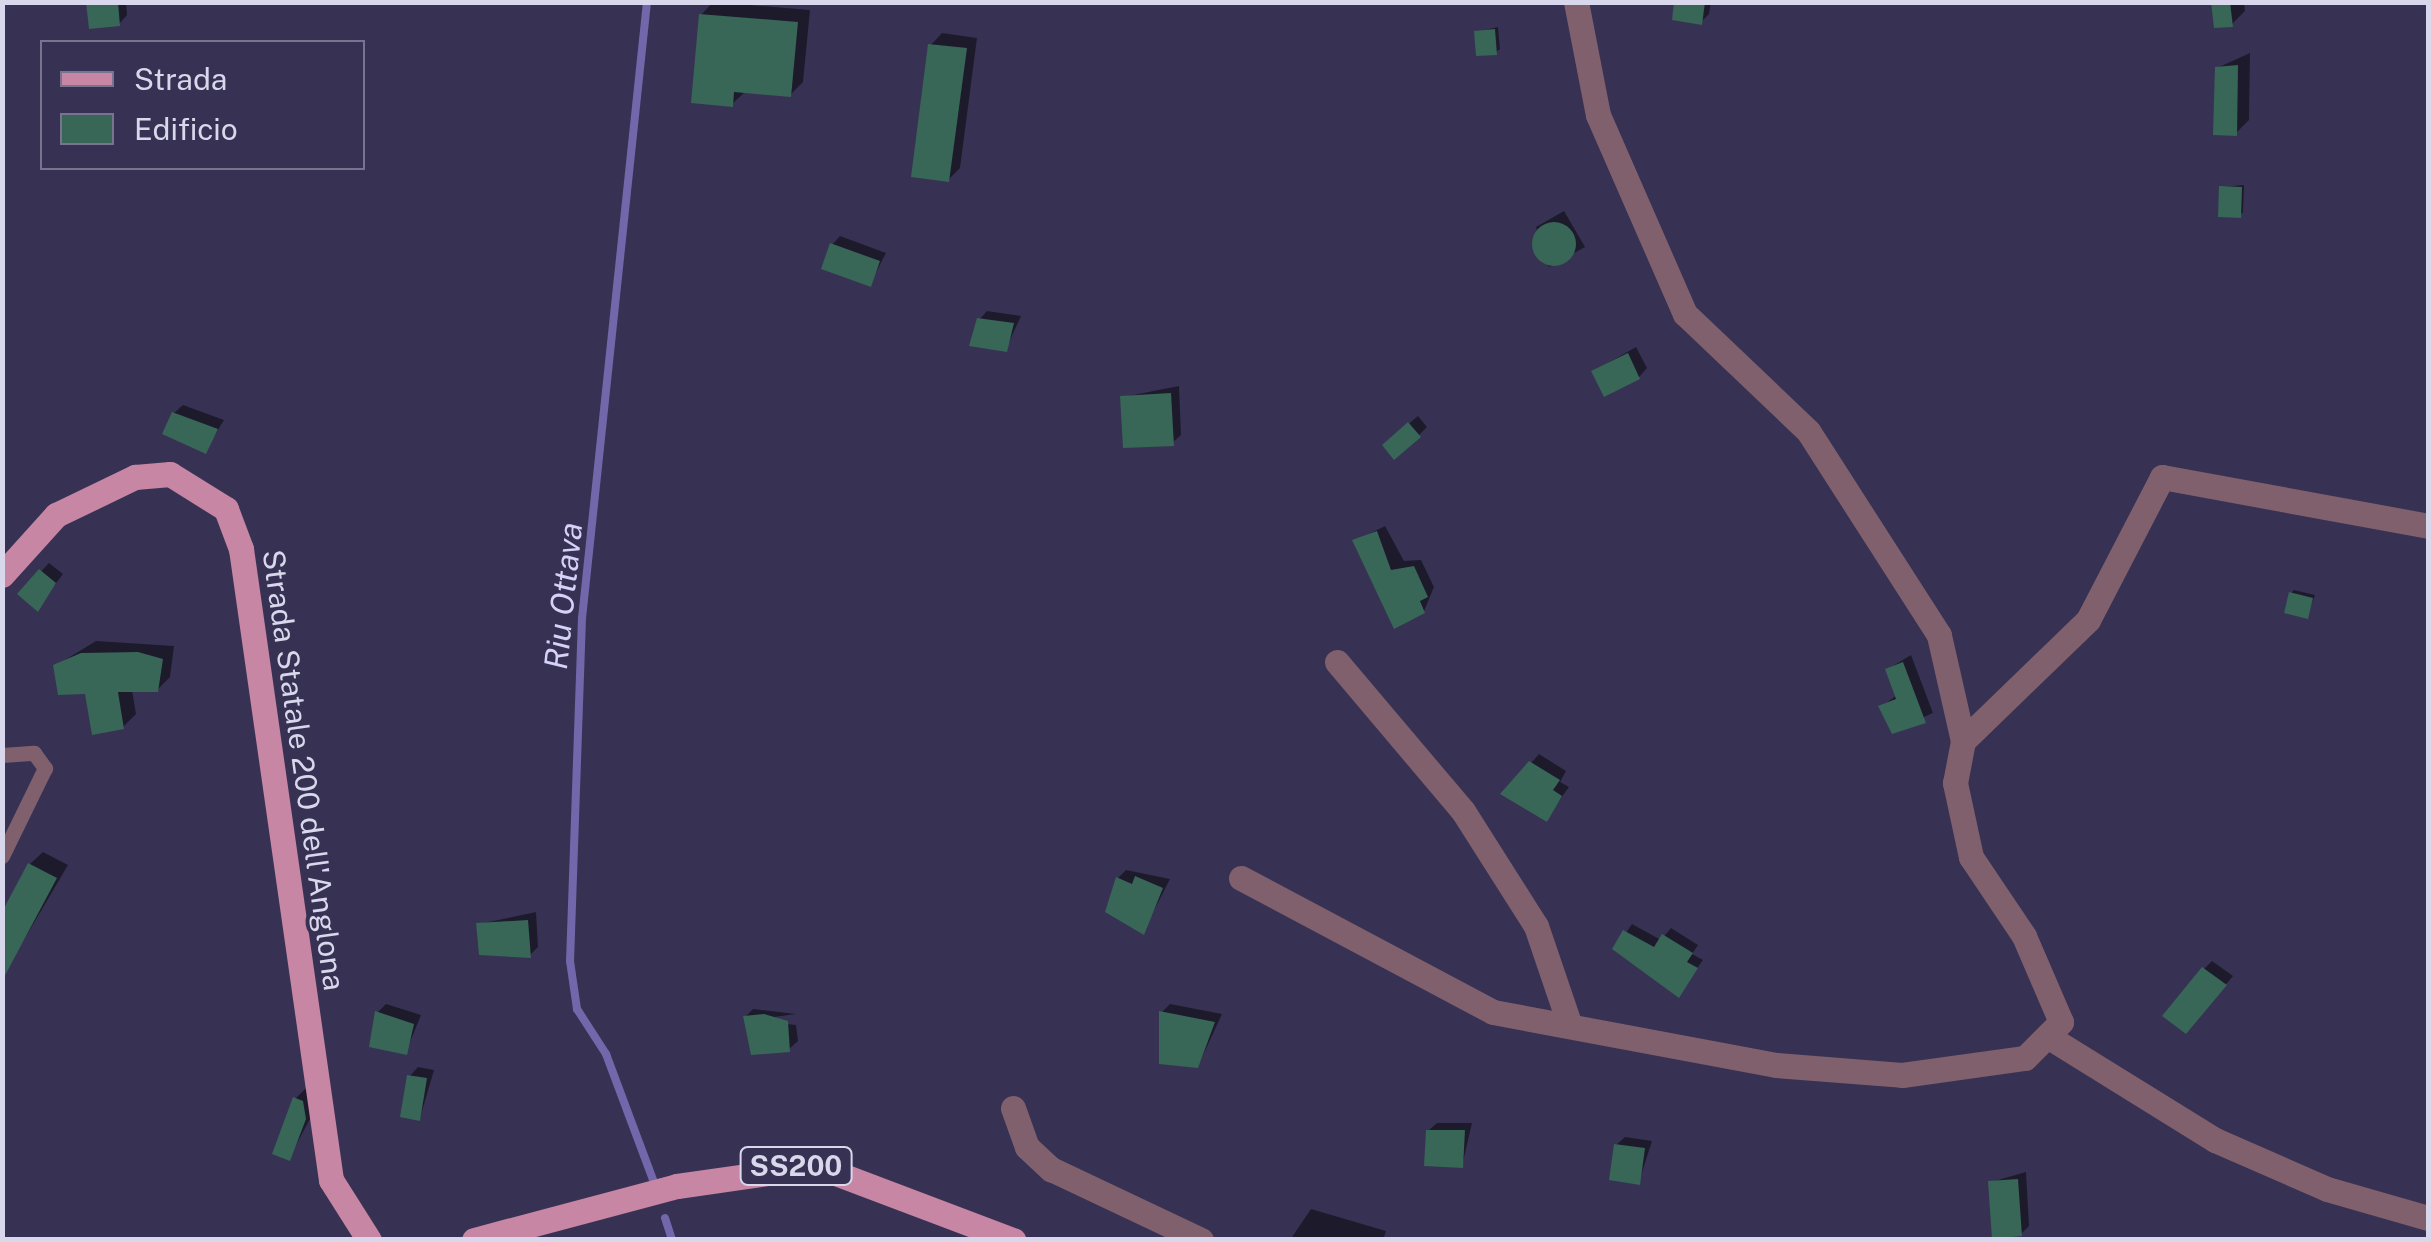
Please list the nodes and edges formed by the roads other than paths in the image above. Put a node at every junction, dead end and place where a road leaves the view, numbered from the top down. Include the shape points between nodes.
1 (1576, 2) edge
2 (2428, 526) edge
3 (2, 575) edge
4 (1337, 662) dead end
5 (1963, 740) junction
6 (2, 754) edge
7 (2, 856) edge
8 (1241, 878) dead end
9 (1568, 1020) junction
10 (2052, 1039) junction
11 (1014, 1108) dead end
12 (2428, 1218) edge
13 (369, 1240) edge
14 (474, 1240) edge
15 (1013, 1240) edge
16 (1201, 1240) edge

1 - 5 street via 1598,114 1685,314 1808,432 1939,635
2 - 5 street via 2162,477 2088,620
3 - 13 main road, Strada Statale 200 dell'Anglona via 56,514 134,477 170,474 226,509 241,549 331,1180
4 - 9 street via 1463,811 1536,926
5 - 10 street via 1955,783 1971,857 2053,992 2061,1022
6 - 7 lane via 34,753 45,768
8 - 9 street via 1493,1012
9 - 10 street via 1776,1065 1902,1075 2025,1058
10 - 12 street via 2215,1140 2328,1188
11 - 16 street via 1027,1147 1050,1169
14 - 15 main road, SS200 via 677,1186 817,1166

